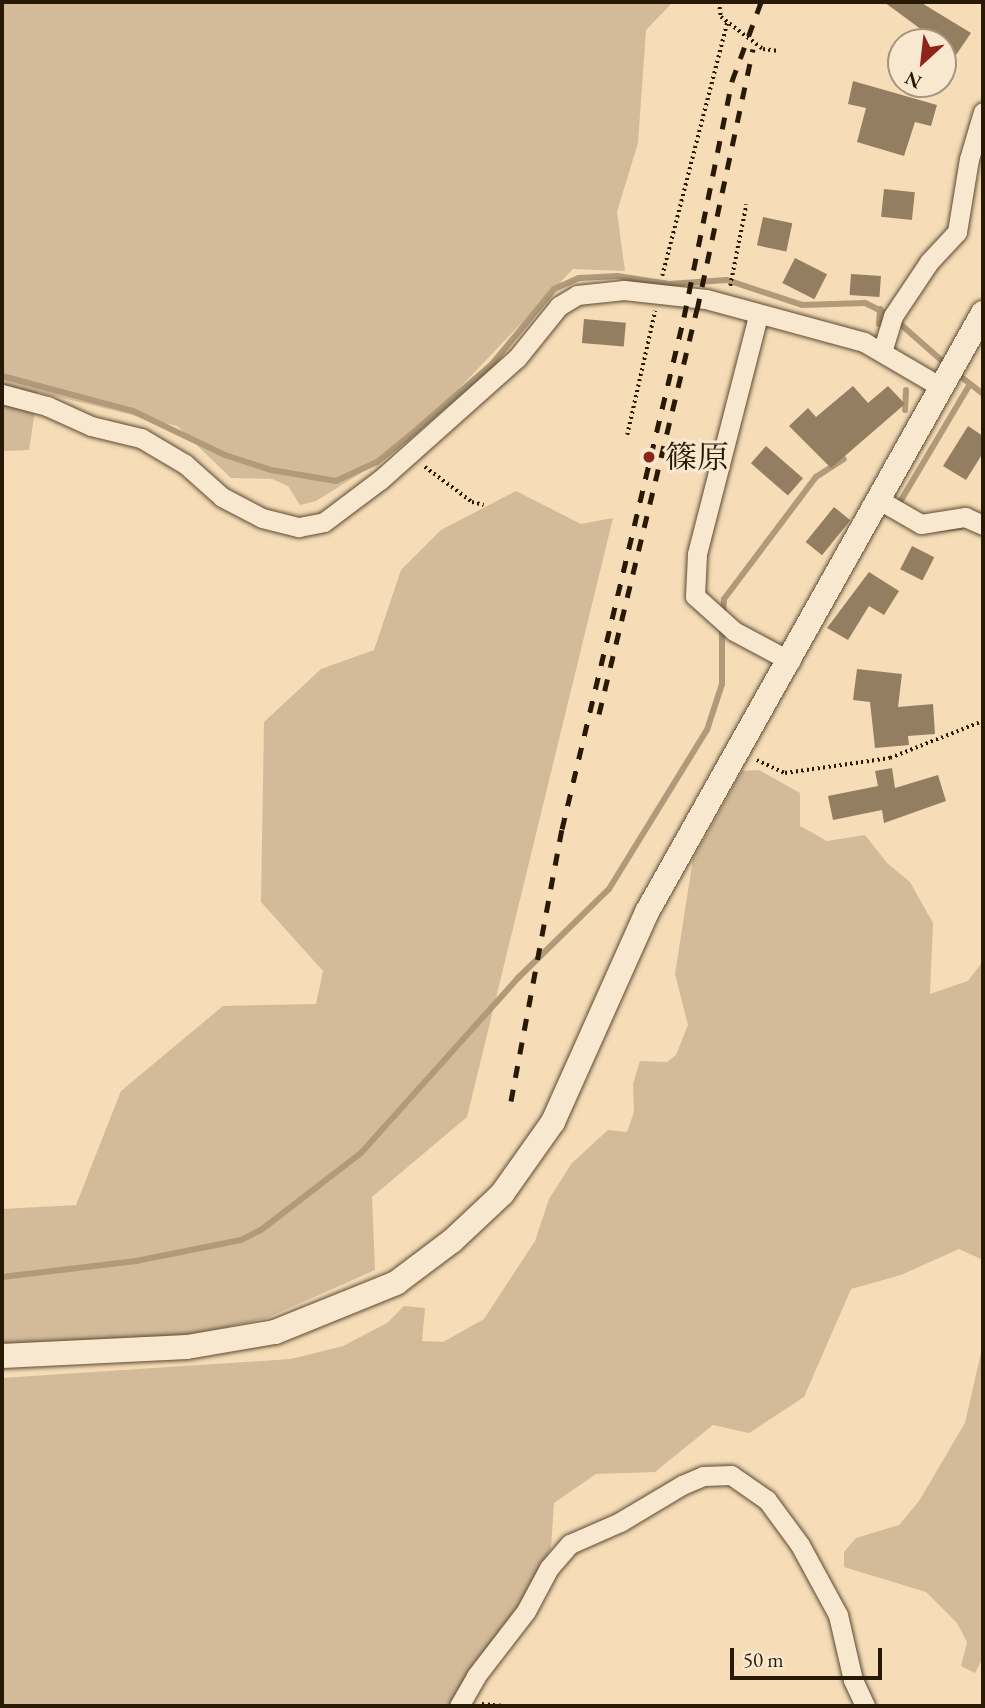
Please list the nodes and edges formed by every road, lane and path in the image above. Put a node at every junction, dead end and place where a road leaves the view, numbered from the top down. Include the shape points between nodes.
1 (719, 2) edge
2 (727, 22) junction
3 (779, 51) dead end
4 (983, 112) edge
5 (746, 205) dead end
6 (657, 297) junction
7 (721, 305) junction
8 (983, 313) edge
9 (758, 316) junction
10 (882, 352) junction
11 (941, 387) junction
12 (2, 394) edge
13 (627, 435) dead end
14 (407, 458) junction
15 (881, 501) junction
16 (484, 505) dead end
17 (983, 524) edge
18 (790, 662) junction
19 (983, 721) edge
20 (740, 750) junction
21 (2, 1356) edge
22 (459, 1706) edge
23 (865, 1706) edge

1 - 2 path via 721,17
2 - 3 path via 763,49
2 - 6 path
4 - 10 street via 969,159 957,232 929,262 893,316
5 - 7 path via 730,287
6 - 7 street via 679,294
6 - 13 path
6 - 14 street via 602,291 577,295 559,306 517,358
7 - 9 street
8 - 11 street
9 - 10 street via 864,342
9 - 18 street via 697,554 695,596 734,631
10 - 11 street
11 - 15 street
12 - 14 street via 47,406 91,426 141,438 186,464 222,497 262,518 299,527 324,522
14 - 16 path via 472,502
15 - 17 street via 921,524 965,517
15 - 18 street
18 - 20 street
19 - 20 path via 914,752 799,773 772,769
20 - 21 street via 647,912 553,1122 502,1194 452,1241 396,1283 275,1332 187,1347
22 - 23 street via 526,1611 549,1568 570,1545 682,1485 704,1476 731,1475 767,1500 800,1545 838,1615 853,1680

